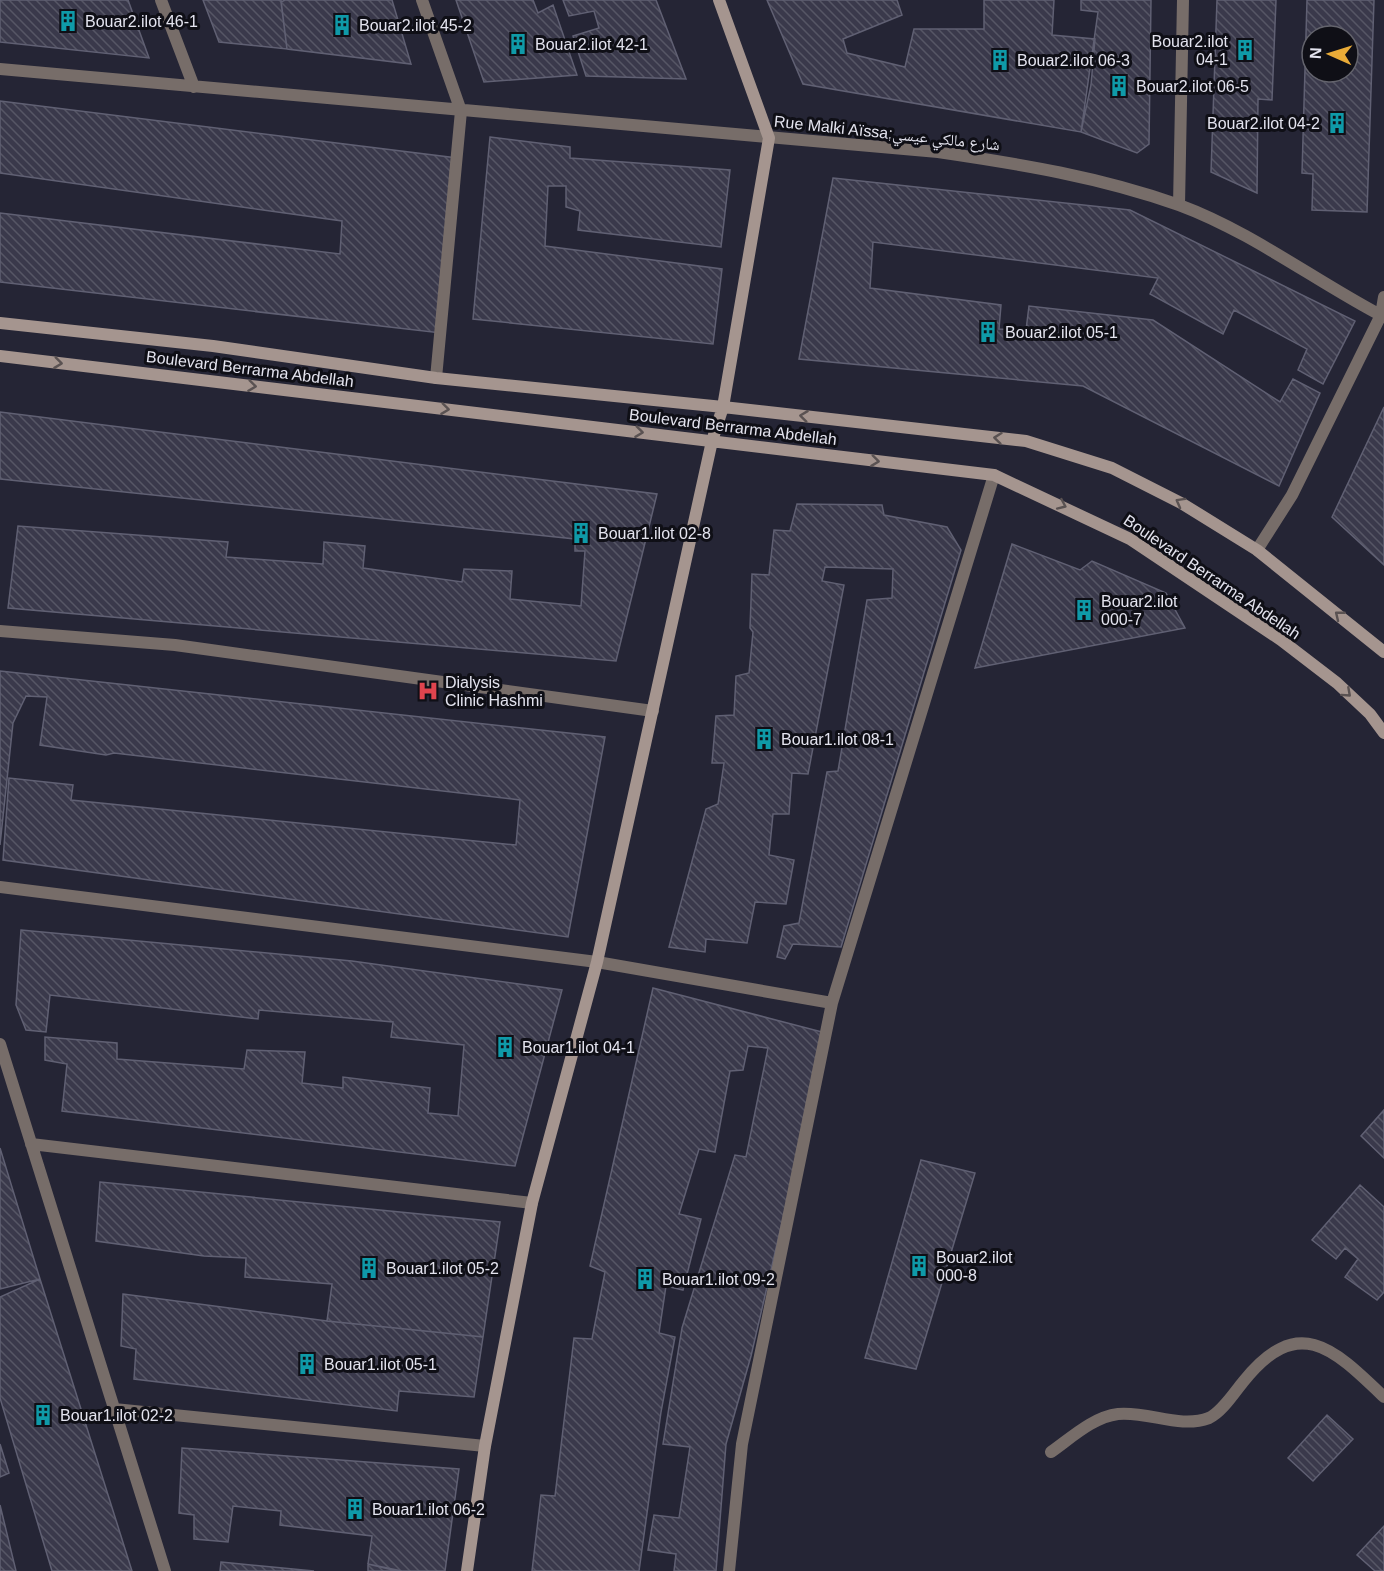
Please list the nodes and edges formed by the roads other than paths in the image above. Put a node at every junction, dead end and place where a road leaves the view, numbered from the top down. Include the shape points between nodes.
1 (161, 0) edge
2 (422, 0) edge
3 (719, 0) edge
4 (1183, 0) edge
5 (0, 69) edge
6 (194, 87) junction
7 (462, 111) junction
8 (769, 138) junction
9 (1179, 205) junction
10 (1384, 297) edge
11 (1383, 316) edge
12 (0, 323) edge
13 (0, 356) edge
14 (436, 378) junction
15 (723, 406) junction
16 (712, 441) junction
17 (994, 475) junction
18 (1257, 550) junction
19 (0, 632) edge
20 (1384, 652) edge
21 (653, 711) junction
22 (1384, 733) edge
23 (0, 887) edge
24 (597, 962) junction
25 (832, 1003) junction
26 (0, 1044) edge
27 (31, 1144) junction
28 (532, 1203) junction
29 (1384, 1396) edge
30 (114, 1409) junction
31 (485, 1446) junction
32 (1051, 1452) dead end
33 (165, 1571) edge
34 (467, 1571) edge
35 (729, 1571) edge

1 - 6 street
2 - 7 street
3 - 8 main road
4 - 9 street
5 - 6 street, Rue Malki Aïssa;شارع مالكي عيسي
6 - 7 street, Rue Malki Aïssa;شارع مالكي عيسي
7 - 8 street, Rue Malki Aïssa;شارع مالكي عيسي
7 - 14 street
8 - 9 street, Rue Malki Aïssa;شارع مالكي عيسي via 938,152 1033,166 1089,177
8 - 15 main road
9 - 11 street, Rue Malki Aïssa;شارع مالكي عيسي via 1267,247
10 - 11 street
11 - 18 street via 1292,495
12 - 14 main road, Boulevard Berrarma Abdellah via 213,346
13 -> 16 main road, Boulevard Berrarma Abdellah
14 - 15 main road, Boulevard Berrarma Abdellah
15 - 16 main road
18 -> 15 main road, Boulevard Berrarma Abdellah via 1181,503 1112,468 1026,441
16 -> 17 main road, Boulevard Berrarma Abdellah
16 - 21 main road
17 -> 22 main road, Boulevard Berrarma Abdellah via 1130,539 1337,683
17 - 25 street
20 -> 18 main road, Boulevard Berrarma Abdellah
19 - 21 street via 176,645
21 - 24 main road
23 - 24 street
24 - 25 street
24 - 28 main road
25 - 35 street via 742,1444
26 - 27 street
27 - 28 street
27 - 30 street
28 - 31 main road
29 - 32 street via 1347,1361 1324,1347 1305,1343 1281,1347 1260,1360 1211,1417 1193,1422 1117,1414 1092,1423
30 - 31 street
30 - 33 street
31 - 34 main road

